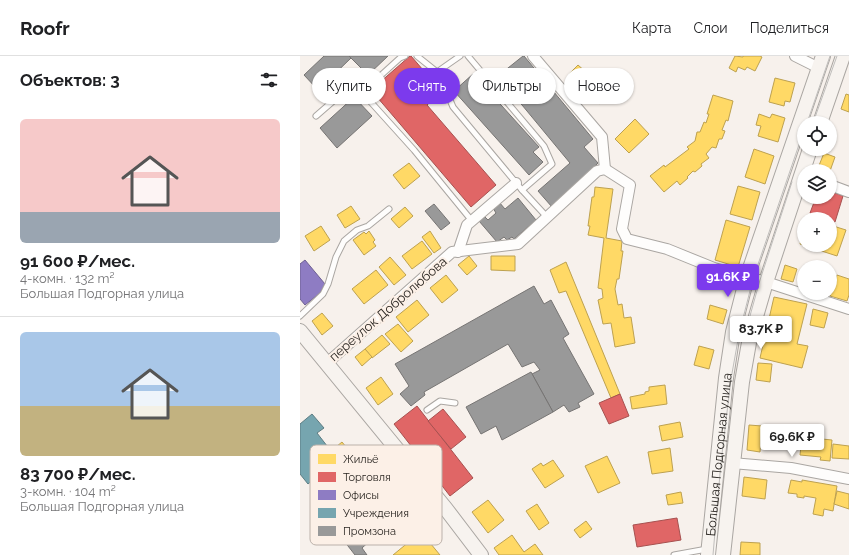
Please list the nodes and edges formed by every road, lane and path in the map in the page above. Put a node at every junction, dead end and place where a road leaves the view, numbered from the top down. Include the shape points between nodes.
1 (405, 56) edge
2 (417, 56) edge
3 (460, 56) edge
4 (468, 56) edge
5 (533, 56) edge
6 (795, 56) edge
7 (844, 56) edge
8 (821, 62) edge
9 (432, 68) edge
10 (443, 68) edge
11 (386, 71) edge
12 (330, 104) edge
13 (372, 104) edge
14 (451, 104) edge
15 (316, 116) dead end
16 (823, 116) edge
17 (605, 169) junction
18 (519, 186) junction
19 (837, 188) edge
20 (849, 192) edge
21 (797, 193) edge
22 (388, 209) dead end
23 (547, 217) junction
24 (472, 220) junction
25 (458, 252) junction
26 (747, 277) junction
27 (766, 282) junction
28 (849, 310) edge
29 (300, 316) edge
30 (300, 331) edge
31 (326, 364) junction
32 (455, 403) dead end
33 (427, 410) dead end
34 (393, 445) edge
35 (732, 464) junction
36 (849, 479) edge
37 (442, 504) edge
38 (708, 552) edge
39 (481, 555) edge
40 (674, 555) edge
41 (723, 555) edge

1 - 11 lane
2 - 9 lane
3 - 10 lane
4 - 18 lane via 544,146 552,164
5 - 17 street via 602,137
6 - 8 street
7 - 16 main road
8 - 26 main road, Большая Подгорная улица
12 - 15 lane
13 - 24 lane
14 - 18 lane
17 - 23 street, переулок Добролюбова via 597,171
17 - 26 street via 630,185 622,228 627,239 667,249 714,268
18 - 23 lane
18 - 24 street
19 - 20 street
21 - 27 main road, Большая Подгорная улица
22 - 29 lane via 344,241 323,294
23 - 25 street, переулок Добролюбова via 518,244
24 - 25 street via 467,225
25 - 31 street, переулок Добролюбова via 452,252
26 - 27 street
26 - 38 main road, Большая Подгорная улица via 733,332 726,378
27 - 28 street
27 - 35 main road, Большая Подгорная улица via 749,344
30 - 31 main road
31 - 34 main road
32 - 33 lane via 440,401
35 - 36 street via 791,468
35 - 41 main road, Большая Подгорная улица
37 - 39 main road
38 - 40 lane

